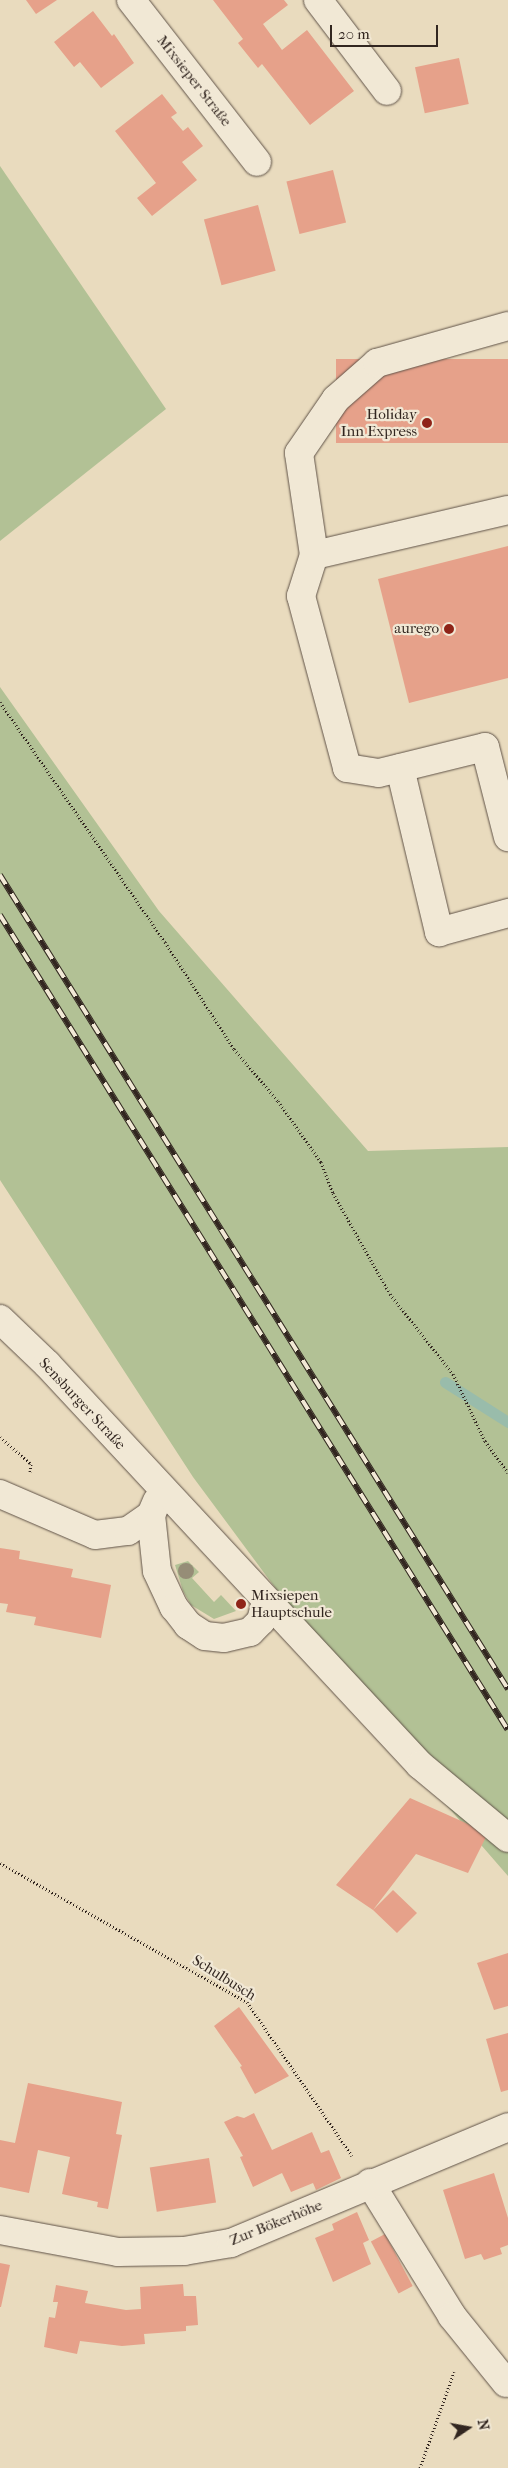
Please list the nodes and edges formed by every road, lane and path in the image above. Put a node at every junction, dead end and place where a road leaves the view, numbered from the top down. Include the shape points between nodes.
1 (131, 0) edge
2 (318, 0) edge
3 (387, 91) dead end
4 (257, 162) dead end
5 (508, 326) edge
6 (508, 510) edge
7 (314, 555) junction
8 (0, 702) edge
9 (400, 768) junction
10 (508, 837) edge
11 (508, 913) edge
12 (0, 1319) edge
13 (508, 1473) edge
14 (0, 1494) edge
15 (156, 1502) junction
16 (266, 1600) junction
17 (508, 1838) edge
18 (0, 1863) edge
19 (508, 2127) edge
20 (370, 2183) junction
21 (0, 2230) edge
22 (455, 2368) dead end
23 (506, 2383) dead end
24 (420, 2468) edge

1 - 4 street, Mixsieper Straße
2 - 3 street
5 - 7 street via 377,363 336,399 299,453
6 - 7 street
7 - 9 street via 301,596 347,768 379,774
8 - 13 path via 165,942 234,1049 278,1101 321,1162 333,1193 390,1294 453,1374 485,1441
9 - 10 street via 485,747
9 - 11 street via 439,932
12 - 15 street, Sensburger Straße via 47,1364
14 - 15 street via 95,1535 128,1532
15 - 16 street, Sensburger Straße
15 - 16 street via 158,1571 174,1607 188,1625 206,1636 224,1638 250,1632 260,1621
16 - 17 street, Sensburger Straße via 420,1765
18 - 20 path, Schulbusch via 247,2002
19 - 20 street, Zur Bökerhöhe
20 - 21 street, Zur Bökerhöhe via 257,2234 193,2250 118,2252
20 - 23 street via 452,2316
22 - 24 path

